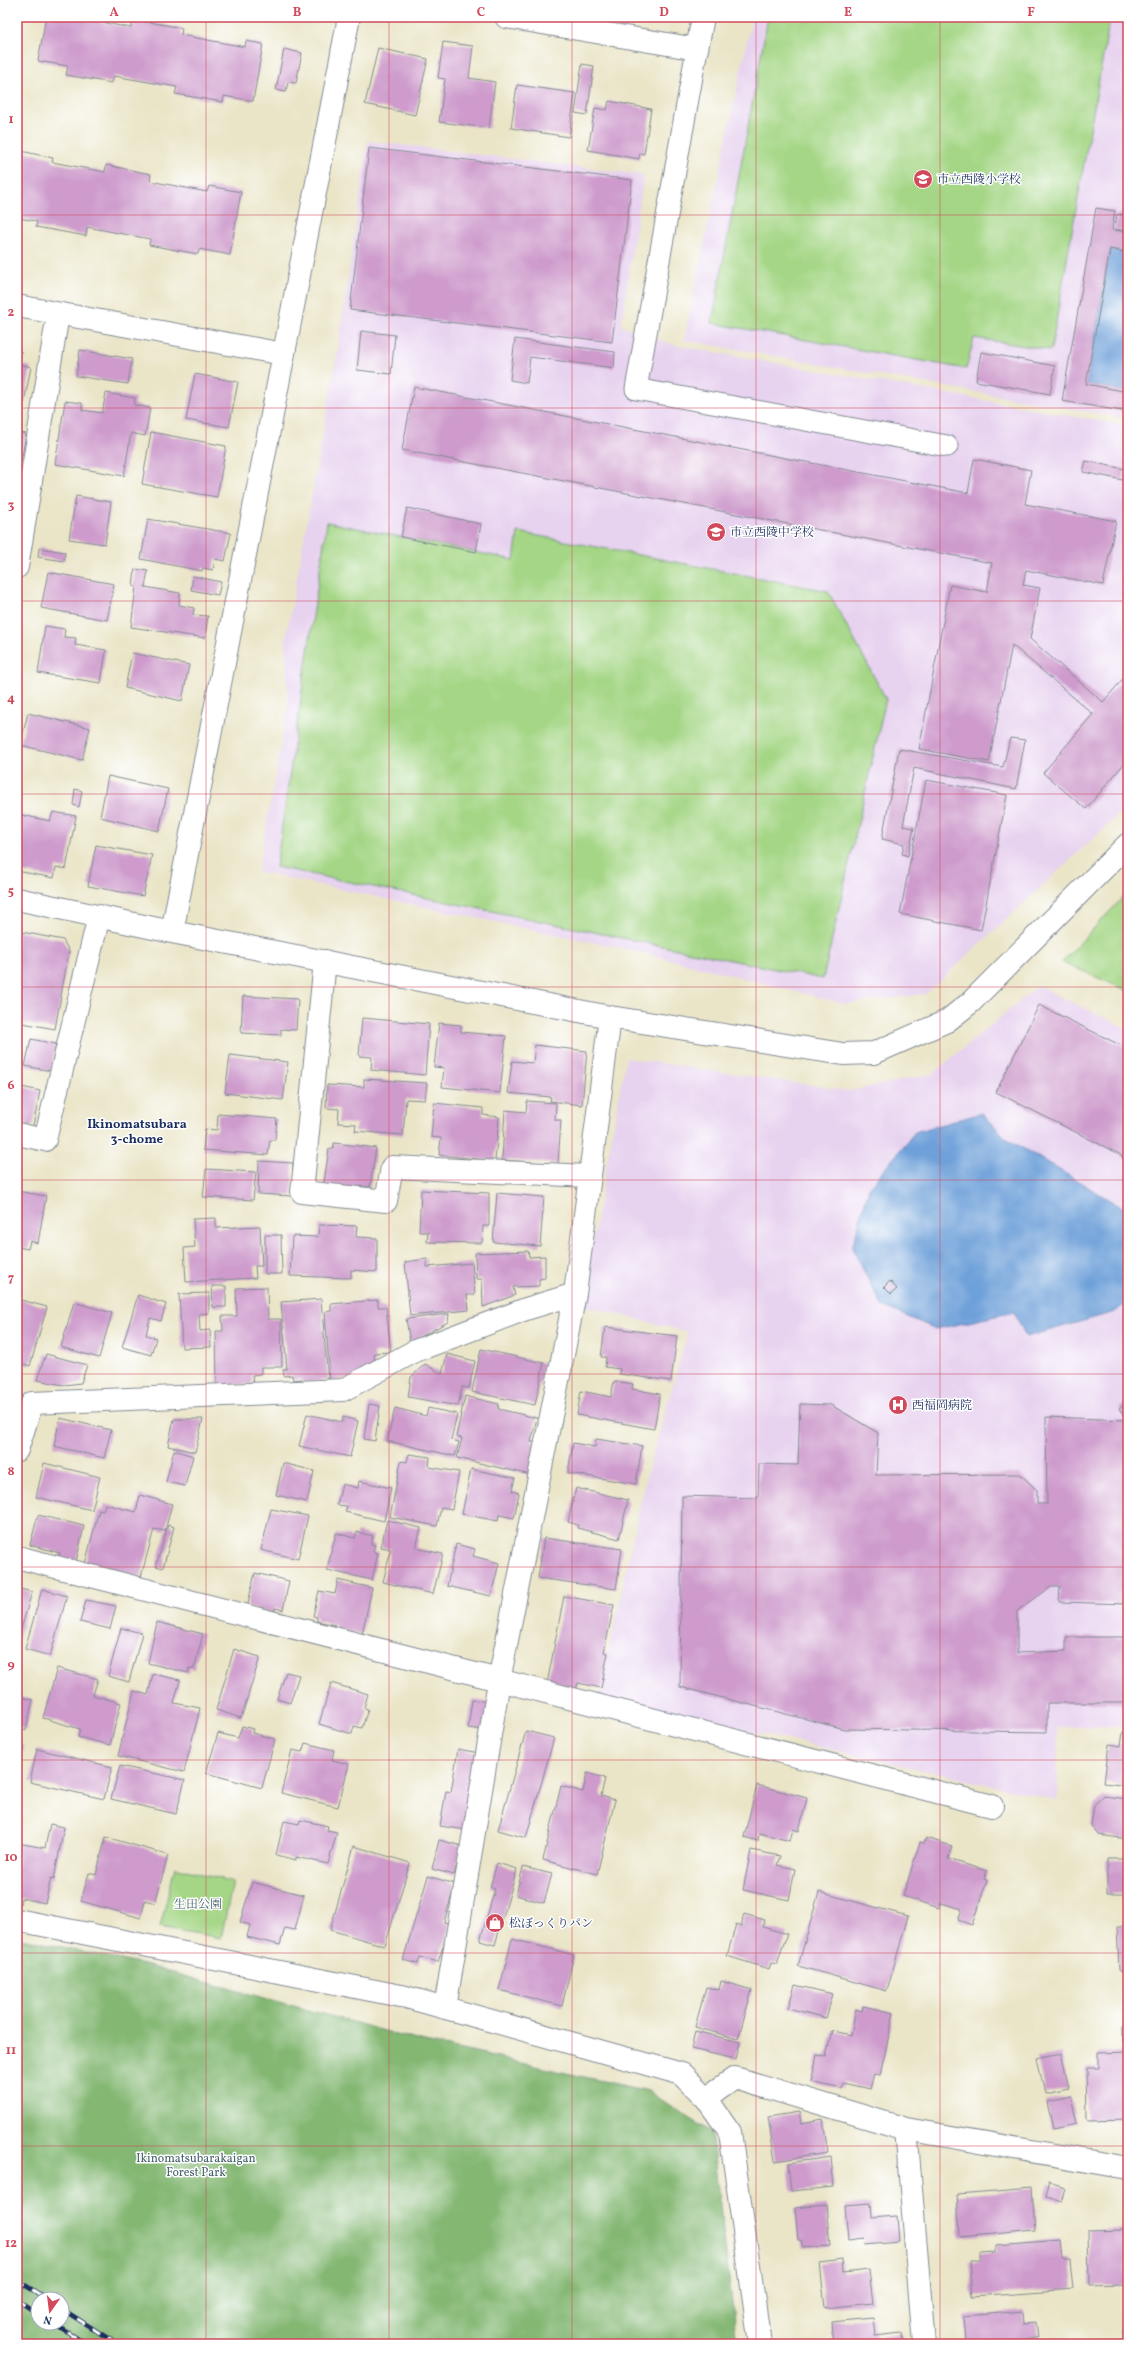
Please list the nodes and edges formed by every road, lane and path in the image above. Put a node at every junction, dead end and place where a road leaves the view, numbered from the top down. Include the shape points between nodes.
1 (349, 17) edge
2 (506, 17) edge
3 (703, 17) edge
4 (697, 49) junction
5 (17, 306) edge
6 (58, 314) junction
7 (284, 354) junction
8 (947, 446) dead end
9 (17, 567) edge
10 (1128, 844) edge
11 (17, 899) edge
12 (99, 916) junction
13 (172, 932) junction
14 (325, 961) junction
15 (610, 1017) junction
16 (17, 1134) edge
17 (589, 1176) junction
18 (576, 1294) junction
19 (17, 1450) edge
20 (17, 1557) edge
21 (499, 1681) junction
22 (992, 1806) dead end
23 (17, 1920) edge
24 (445, 2008) junction
25 (706, 2098) junction
26 (906, 2129) junction
27 (1128, 2168) edge
28 (760, 2344) edge
29 (924, 2344) edge

1 - 7 street
2 - 4 street
3 - 4 street
4 - 8 lane via 636,389
5 - 6 street
6 - 7 street
6 - 9 street
7 - 13 street
10 - 15 street via 972,1002 947,1021 874,1053 843,1054
11 - 12 street
12 - 13 street
12 - 16 street via 45,1140
13 - 14 street
14 - 15 street
14 - 17 street via 302,1192 386,1201 392,1167
15 - 17 street
17 - 18 street via 585,1231
18 - 19 street via 526,1309 415,1351 343,1390 32,1403
18 - 21 street
20 - 21 street
21 - 22 street
21 - 24 street
23 - 24 street via 406,1997
24 - 25 street via 682,2074
25 - 26 street via 735,2078
25 - 28 street via 730,2132
26 - 27 street
26 - 29 street

